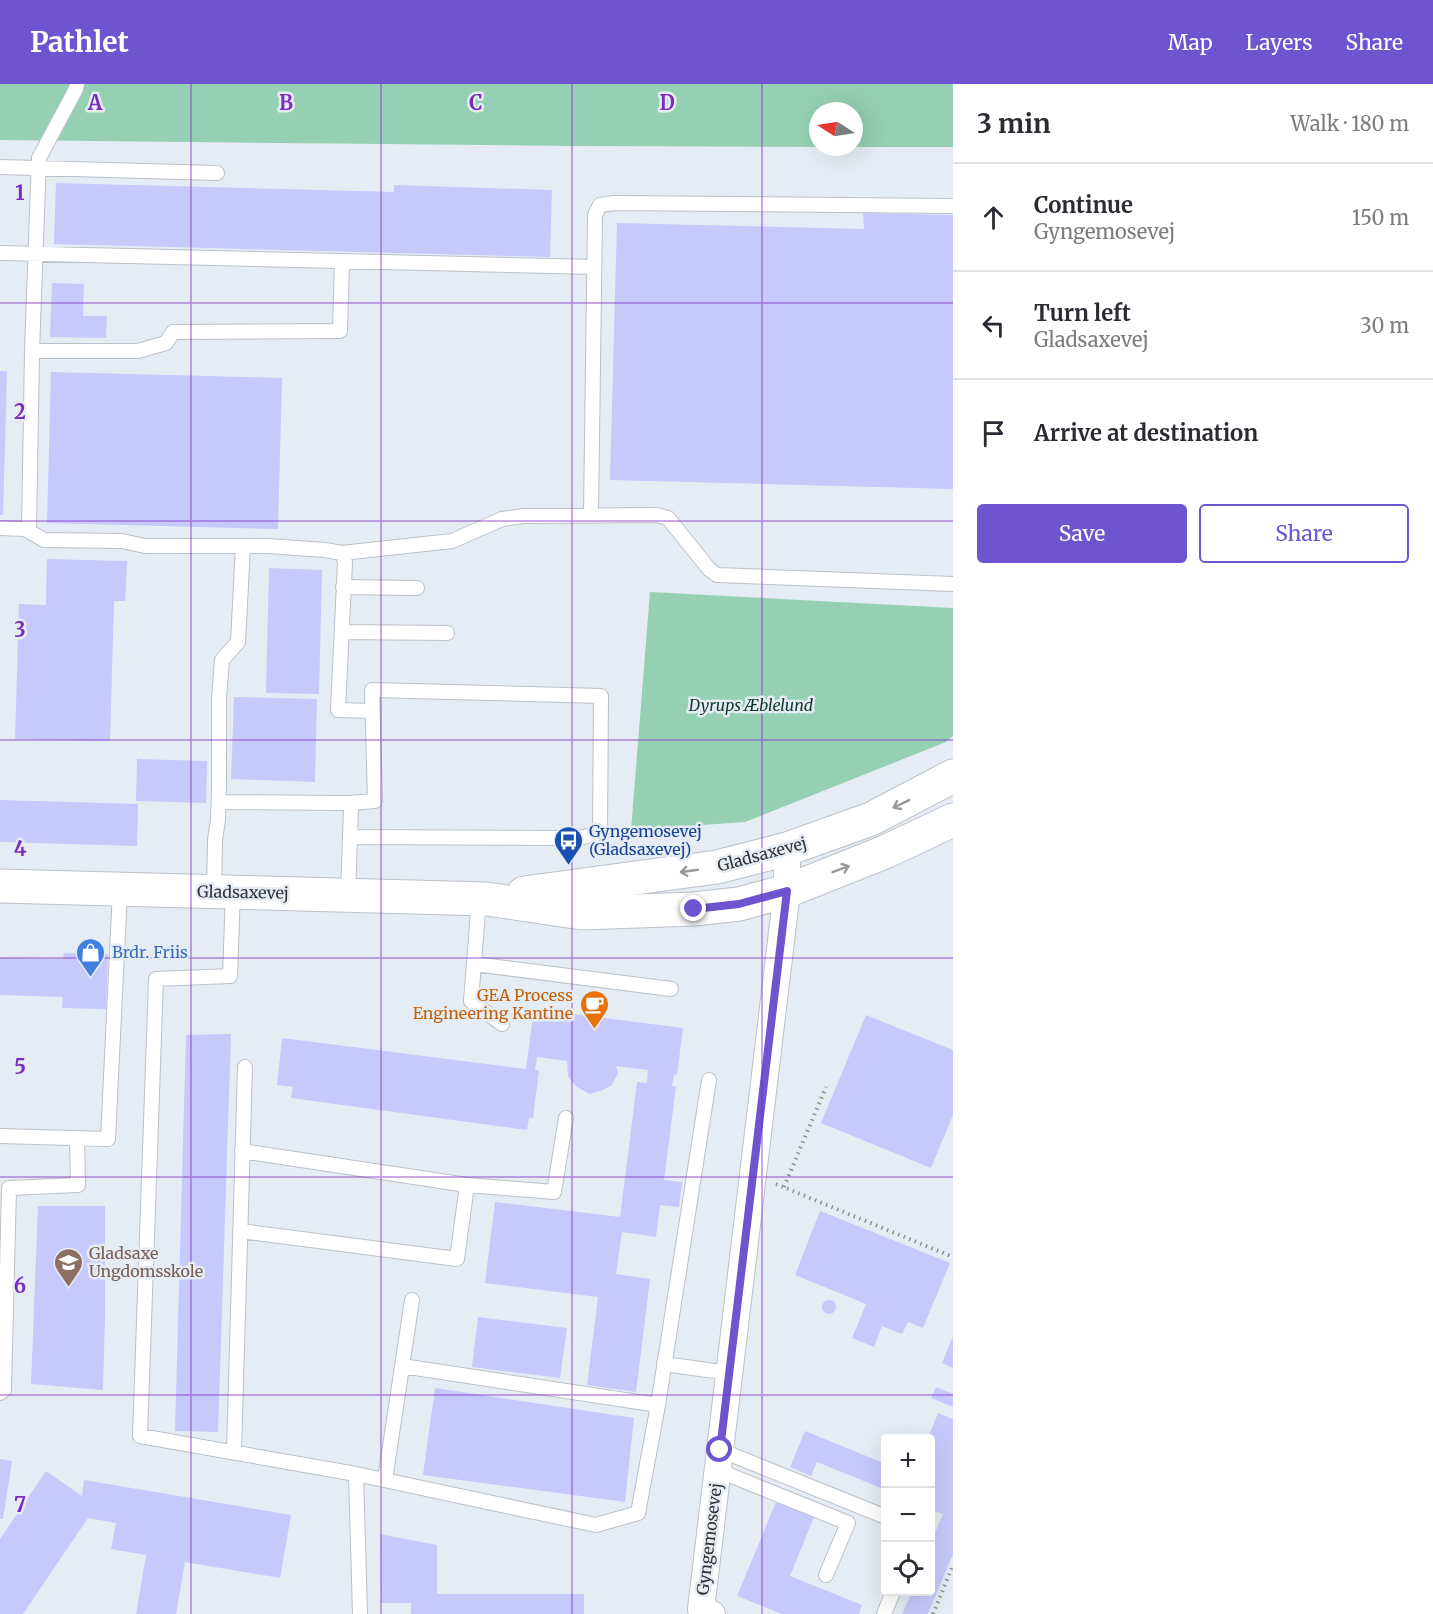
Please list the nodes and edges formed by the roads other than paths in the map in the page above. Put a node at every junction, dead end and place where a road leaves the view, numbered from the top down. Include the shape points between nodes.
1 (77, 84) edge
2 (0, 167) edge
3 (39, 167) junction
4 (217, 173) dead end
5 (953, 206) edge
6 (0, 253) edge
7 (36, 254) junction
8 (342, 261) junction
9 (594, 267) junction
10 (32, 351) junction
11 (591, 515) junction
12 (0, 528) edge
13 (29, 531) junction
14 (243, 546) junction
15 (342, 553) junction
16 (953, 584) edge
17 (343, 587) junction
18 (417, 588) dead end
19 (342, 632) junction
20 (447, 633) dead end
21 (372, 711) junction
22 (953, 776) edge
23 (219, 802) junction
24 (348, 803) junction
25 (953, 820) edge
26 (350, 837) junction
27 (787, 849) junction
28 (0, 886) edge
29 (120, 890) junction
30 (787, 891) junction
31 (223, 892) junction
32 (348, 895) junction
33 (483, 898) junction
34 (474, 964) junction
35 (671, 989) dead end
36 (502, 1024) dead end
37 (245, 1067) dead end
38 (709, 1080) dead end
39 (566, 1118) dead end
40 (0, 1136) edge
41 (77, 1138) junction
42 (242, 1151) junction
43 (467, 1185) junction
44 (5, 1186) edge
45 (240, 1231) junction
46 (4, 1234) edge
47 (411, 1300) dead end
48 (3, 1325) edge
49 (664, 1364) junction
50 (402, 1366) junction
51 (729, 1373) junction
52 (0, 1393) edge
53 (658, 1405) junction
54 (234, 1452) junction
55 (718, 1460) junction
56 (356, 1474) junction
57 (385, 1480) junction
58 (881, 1515) edge
59 (826, 1575) dead end
60 (891, 1596) edge
61 (360, 1614) edge
62 (712, 1614) edge
63 (884, 1614) edge

1 - 3 lane via 39,158
2 - 3 lane
3 - 4 lane
3 - 7 lane
5 - 9 lane via 600,205 594,215
6 - 7 lane
7 - 8 lane
7 - 10 lane
8 - 9 lane
8 - 10 lane via 339,331 173,332 166,344 138,351
9 - 11 lane
10 - 13 lane
11 - 15 lane via 502,519 452,541
11 - 16 lane via 668,518 717,575
12 - 13 lane
13 - 14 lane via 44,540
14 - 15 lane
14 - 23 lane via 238,642 222,660
15 - 17 lane
17 - 18 lane
17 - 19 lane
19 - 20 lane
19 - 21 lane via 338,710
21 - 24 lane via 375,801
21 - 26 lane via 372,690 601,696 600,833 579,838
22 -> 27 street, Gladsaxevej via 871,819
23 - 24 lane
23 - 31 lane via 215,840
24 - 26 lane
30 -> 25 street, Gladsaxevej
26 - 32 lane
27 - 30 street, Gyngemosevej
27 -> 33 street, Gladsaxevej via 717,867
28 - 29 street, Gladsaxevej
29 - 31 street, Gladsaxevej
29 - 41 lane via 108,1139
30 - 33 street, Gladsaxevej via 739,904 694,909 582,913
30 - 51 street, Gyngemosevej
31 - 32 street, Gladsaxevej
31 - 54 lane via 230,976 156,979 140,1436
32 - 33 street, Gladsaxevej
33 - 34 lane
34 - 35 lane
34 - 36 lane via 471,1001
37 - 42 lane
38 - 49 lane
39 - 43 lane via 554,1192
40 - 41 lane
41 - 44 lane via 78,1185
42 - 43 lane
42 - 45 lane
43 - 45 lane via 457,1258
44 - 46 lane
45 - 54 lane
46 - 48 lane
47 - 50 lane
48 - 52 lane via 4,1390
49 - 51 lane
49 - 53 lane
50 - 53 lane
50 - 57 lane
51 - 55 street, Gyngemosevej
53 - 57 lane via 638,1514 617,1520 596,1525
54 - 56 lane
55 - 58 lane
55 - 59 lane via 848,1523
55 - 62 street, Gyngemosevej via 701,1610
56 - 57 lane
56 - 61 lane
60 - 63 lane

